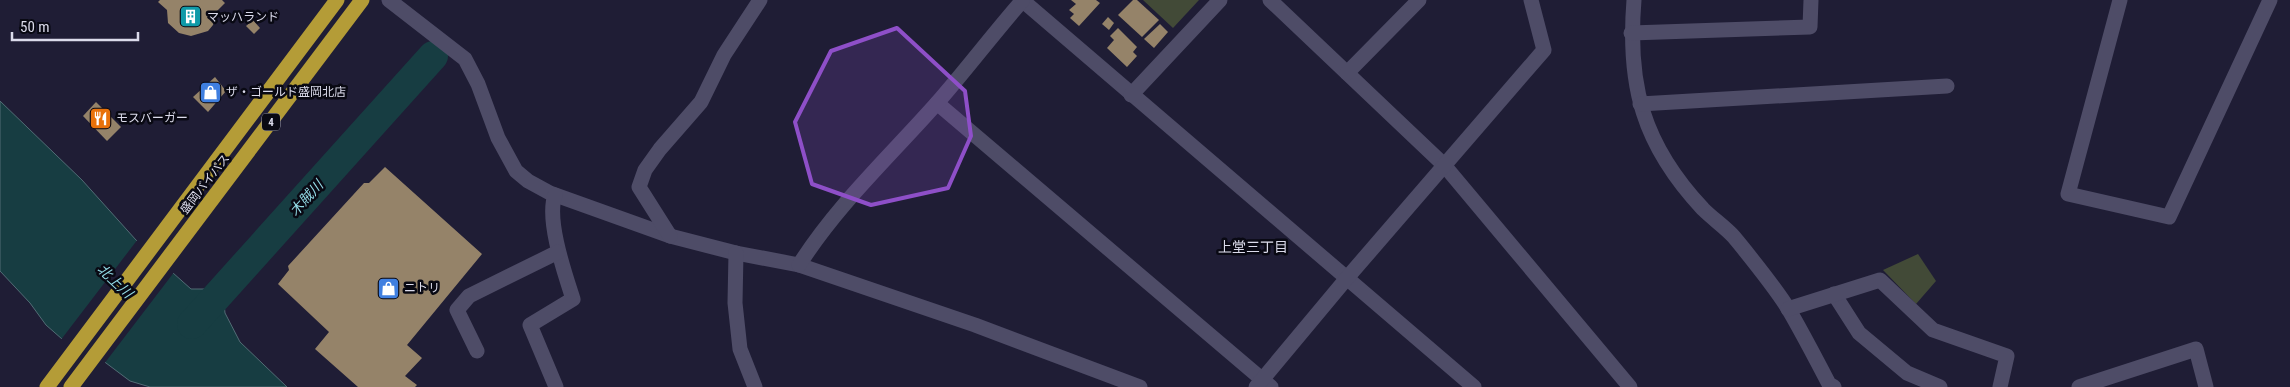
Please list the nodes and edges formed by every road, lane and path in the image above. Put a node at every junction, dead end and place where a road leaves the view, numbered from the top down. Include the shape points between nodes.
1 (337, 0) edge
2 (362, 0) edge
3 (389, 0) edge
4 (760, 0) edge
5 (1022, 0) edge
6 (1220, 0) edge
7 (1270, 0) edge
8 (1419, 0) edge
9 (1531, 0) edge
10 (1634, 0) edge
11 (1811, 0) edge
12 (2120, 0) edge
13 (2270, 0) edge
14 (1631, 34) junction
15 (1347, 73) junction
16 (1947, 86) dead end
17 (1130, 95) junction
18 (937, 103) junction
19 (1640, 104) junction
20 (1444, 165) junction
21 (554, 195) junction
22 (670, 236) junction
23 (558, 252) junction
24 (736, 253) junction
25 (799, 265) junction
26 (1347, 278) junction
27 (1834, 294) junction
28 (1788, 308) junction
29 (477, 352) dead end
30 (74, 382) edge
31 (1263, 384) edge
32 (47, 387) edge
33 (556, 387) edge
34 (755, 387) edge
35 (1140, 387) edge
36 (1474, 387) edge
37 (1630, 387) edge
38 (1834, 387) edge
39 (1940, 387) edge
40 (2000, 387) edge
41 (2079, 387) edge
42 (2206, 387) edge

1 - 32 highway, 盛岡バイパス / 4
2 - 30 highway, 盛岡バイパス / 4
3 - 21 street via 465,59 498,138 516,171
4 - 22 street via 724,55 701,102 645,170 639,187
5 - 17 street
5 - 18 street
6 - 17 street
7 - 15 street
8 - 15 street
9 - 20 street via 1544,50
10 - 14 street
11 - 14 street via 1810,26
12 - 13 street via 2068,194 2170,217
14 - 19 street via 1633,73
15 - 20 street
16 - 19 street
17 - 26 street
18 - 25 street via 816,238
18 - 31 street
19 - 28 street via 1660,155 1703,209 1733,236
20 - 26 street
20 - 37 street
21 - 22 street
21 - 23 street via 552,203
22 - 24 street
23 - 29 street via 469,296 457,310
23 - 33 street via 573,299 530,325
24 - 25 street
24 - 34 street via 734,303 740,349
25 - 35 street via 976,325
26 - 31 street
26 - 36 street
27 - 28 street
27 - 39 street via 1859,333 1907,373
27 - 40 street via 1880,280 1932,330 2007,356
28 - 38 street via 1829,384
41 - 42 street via 2196,349

